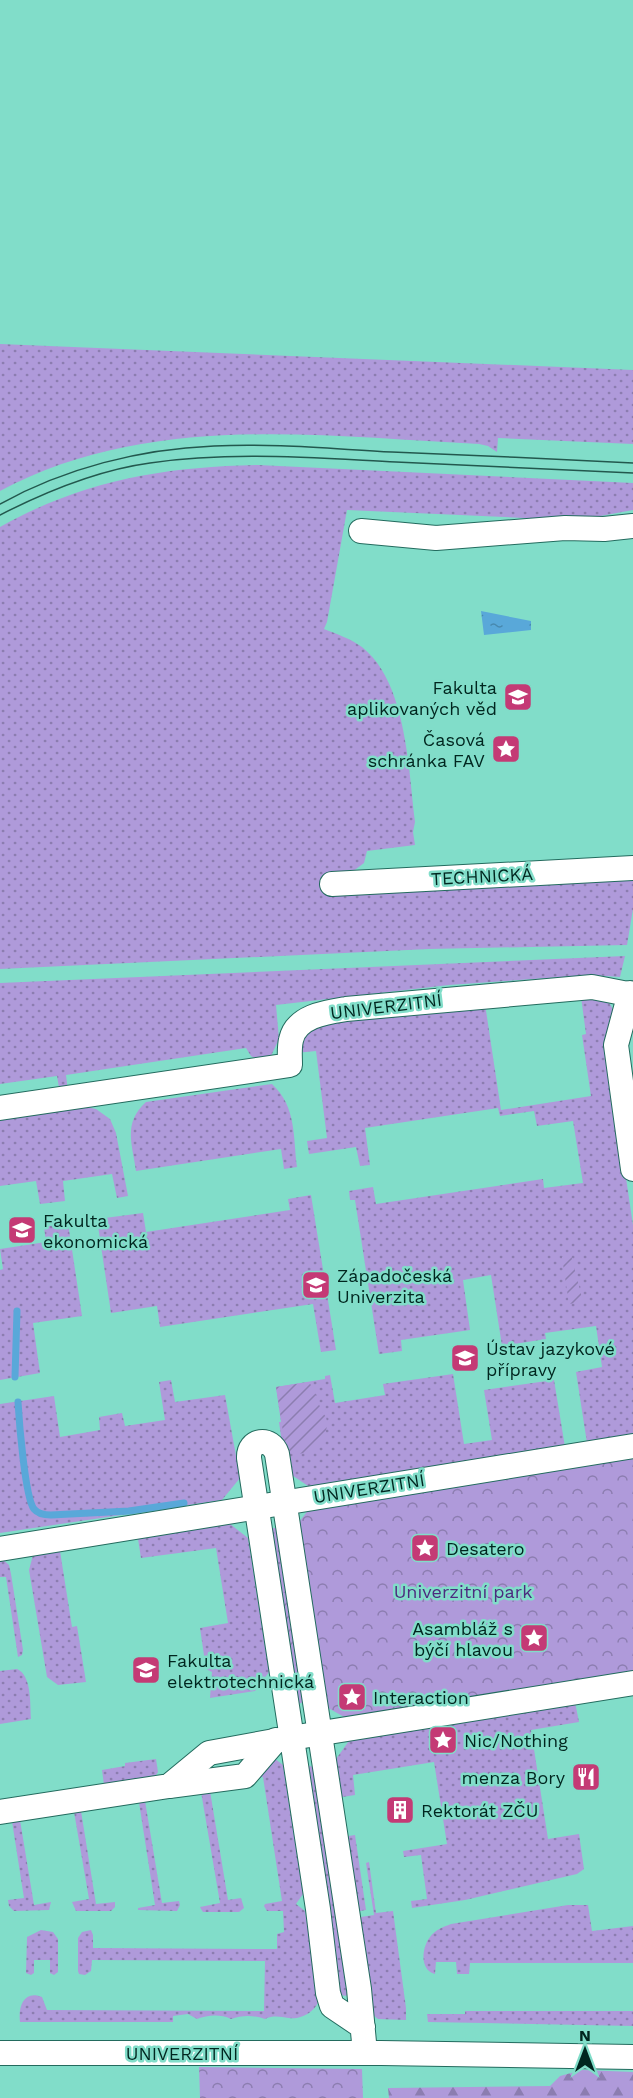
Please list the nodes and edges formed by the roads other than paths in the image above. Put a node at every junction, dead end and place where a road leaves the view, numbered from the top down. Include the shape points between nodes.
1 (633, 526) edge
2 (361, 531) dead end
3 (633, 868) edge
4 (332, 884) dead end
5 (632, 994) edge
6 (0, 1108) edge
7 (633, 1169) edge
8 (633, 1446) edge
9 (283, 1502) junction
10 (256, 1506) junction
11 (0, 1549) edge
12 (633, 1683) edge
13 (319, 1734) junction
14 (282, 1739) junction
15 (0, 1812) edge
16 (363, 2027) junction
17 (0, 2053) edge
18 (365, 2053) junction
19 (633, 2056) edge

1 - 2 street via 436,538
3 - 4 street, TECHNICKÁ
5 - 6 street, UNIVERZITNÍ via 592,987 338,1010 303,1022 294,1031 290,1065
5 - 7 street, UNIVERZITNÍ via 616,1045
8 - 9 street, UNIVERZITNÍ
9 - 10 street, UNIVERZITNÍ
9 - 10 street via 275,1450 260,1441 248,1454
9 - 13 street
10 - 11 street, UNIVERZITNÍ
10 - 14 street
12 - 13 street
13 - 14 street
13 - 16 street
14 - 15 street via 245,1776
14 - 16 street via 318,1909 328,1993 332,2006
16 - 18 street
17 - 18 street, UNIVERZITNÍ
18 - 19 street, UNIVERZITNÍ

